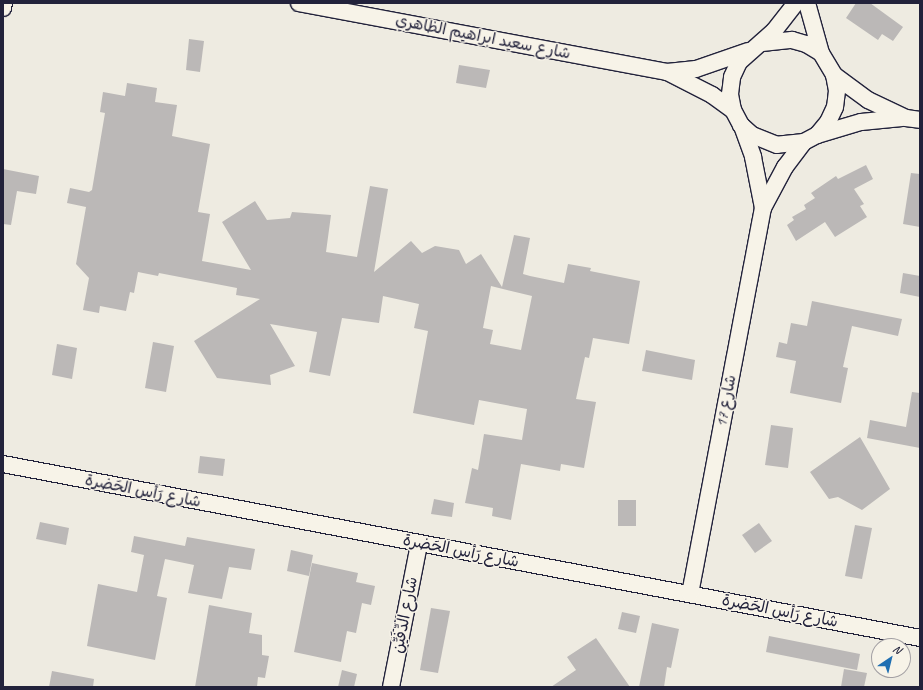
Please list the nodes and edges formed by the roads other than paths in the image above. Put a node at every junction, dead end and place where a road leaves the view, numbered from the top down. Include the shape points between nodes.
1 (4, 3) edge
2 (299, 3) edge
3 (796, 3) edge
4 (807, 3) edge
5 (3, 8) edge
6 (756, 47) junction
7 (821, 53) junction
8 (667, 72) junction
9 (834, 74) junction
10 (733, 110) junction
11 (913, 119) edge
12 (741, 125) junction
13 (811, 138) junction
14 (763, 208) junction
15 (3, 464) edge
16 (419, 544) junction
17 (690, 594) junction
18 (920, 638) edge
19 (391, 687) edge

1 - 5 street
2 - 8 street, شارع سعيد ابراهيم الظاهري
3 - 6 street
4 - 7 street
6 - 7 street via 792,40
6 - 8 street, شارع سعيد ابراهيم الظاهري via 696,69
6 - 10 street via 739,62 732,77 730,94
7 - 9 street
8 - 10 street, شارع سعيد ابراهيم الظاهري
9 - 11 street via 868,100
9 - 13 street via 837,91 835,107 828,122
10 - 12 street
11 - 13 street via 861,122
12 - 13 street via 752,135 770,143 791,145
12 - 14 street, شارع 17 via 753,157
13 - 14 street, شارع 17 via 785,167
14 - 17 street, شارع 17
15 - 16 street, شارع رَأس الحَضرة
16 - 17 street, شارع رَأس الحَضرة
16 - 19 street, شارع الدِّفَيِّن
17 - 18 street, شارع رَأس الحَضرة

